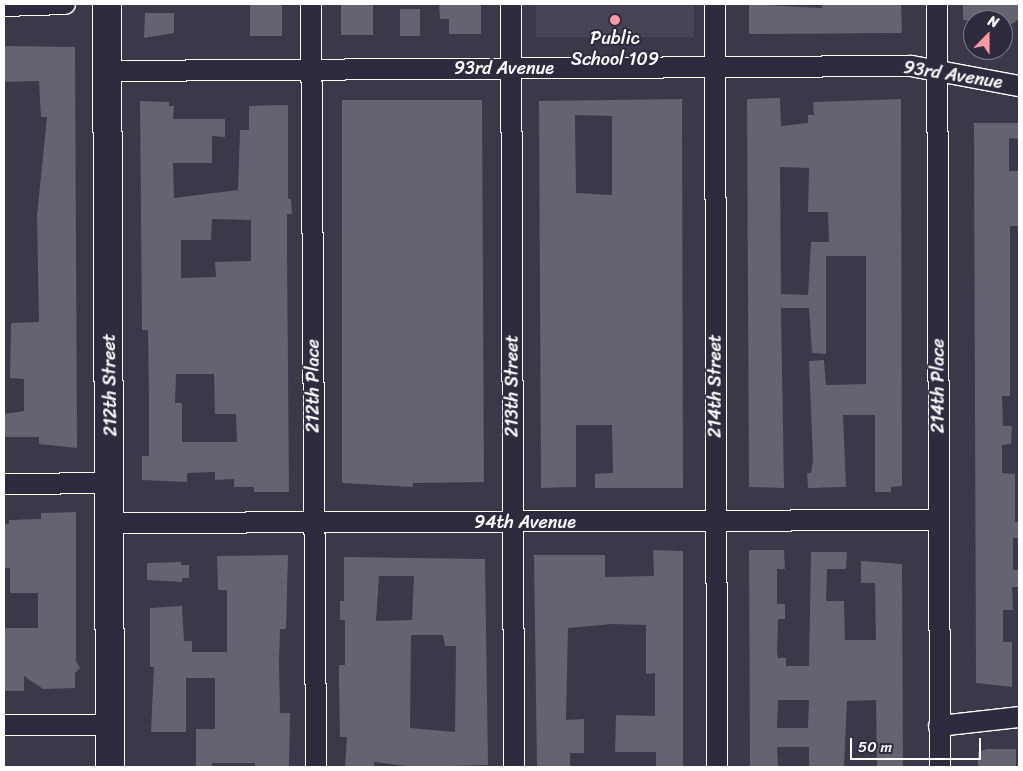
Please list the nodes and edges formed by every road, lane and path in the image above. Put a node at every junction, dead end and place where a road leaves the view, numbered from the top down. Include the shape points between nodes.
1 (65, 4) edge
2 (107, 4) edge
3 (312, 4) edge
4 (511, 4) edge
5 (715, 4) edge
6 (937, 4) edge
7 (4, 6) edge
8 (715, 67) junction
9 (312, 68) junction
10 (511, 68) junction
11 (107, 71) junction
12 (937, 73) junction
13 (1019, 86) edge
14 (111, 483) junction
15 (4, 484) edge
16 (715, 520) junction
17 (939, 520) junction
18 (314, 522) junction
19 (513, 522) junction
20 (111, 523) junction
21 (1019, 717) edge
22 (4, 725) edge
23 (110, 725) junction
24 (939, 726) junction
25 (110, 767) edge
26 (316, 767) edge
27 (514, 767) edge
28 (717, 767) edge
29 (940, 767) edge

1 - 7 street
2 - 11 main road, 212th Street
3 - 9 street, 212th Place
4 - 10 street, 213th Street
5 - 8 street, 214th Street
6 - 12 street, 214th Place
8 - 10 street, 93rd Avenue
8 - 12 street, 93rd Avenue via 911,66
8 - 16 street, 214th Street
9 - 10 street, 93rd Avenue
9 - 11 street, 93rd Avenue
9 - 18 street, 212th Place
10 - 19 street, 213th Street
11 - 14 main road, 212th Street
12 - 13 street, 93rd Avenue
12 - 17 street, 214th Place
14 - 15 street
14 - 20 main road, 212th Street
16 - 17 street, 94th Avenue
16 - 19 street, 94th Avenue
16 - 28 street, 214th Street
17 - 24 street, 214th Place
18 - 19 street, 94th Avenue
18 - 20 street, 94th Avenue
18 - 26 street, 212th Place
19 - 27 street, 213th Street
20 - 23 main road, 212th Street
21 - 24 street
22 - 23 street
23 - 25 main road, 212th Street
24 - 29 street, 214th Place

